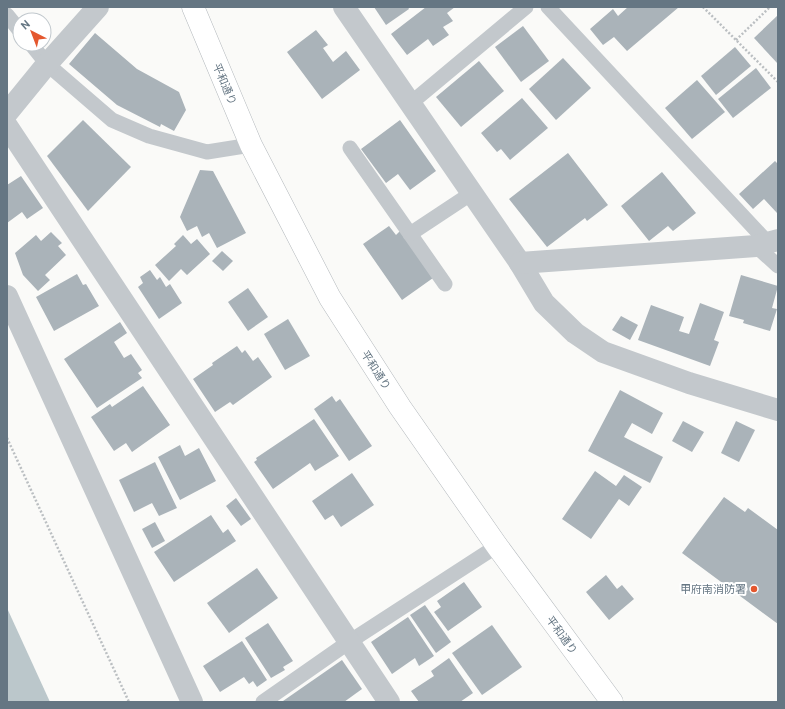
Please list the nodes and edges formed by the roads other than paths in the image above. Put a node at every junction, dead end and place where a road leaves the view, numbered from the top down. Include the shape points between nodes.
1 (98, 7) edge
2 (193, 7) edge
3 (344, 7) edge
4 (526, 7) edge
5 (548, 7) edge
6 (37, 52) edge
7 (47, 64) junction
8 (411, 103) junction
9 (7, 113) edge
10 (7, 126) edge
11 (251, 145) junction
12 (350, 148) dead end
13 (472, 193) junction
14 (410, 234) junction
15 (767, 243) edge
16 (520, 263) junction
17 (778, 266) edge
18 (445, 284) dead end
19 (7, 296) edge
20 (778, 410) edge
21 (497, 546) junction
22 (349, 642) junction
23 (192, 702) edge
24 (262, 702) edge
25 (389, 702) edge
26 (612, 702) edge

1 - 7 street
2 - 11 highway, 平和通り
3 - 8 street
4 - 8 lane
5 - 15 lane
6 - 7 lane
7 - 9 street
7 - 11 lane via 112,120 149,136 207,152
8 - 13 street
10 - 22 street
11 - 21 highway, 平和通り via 330,298 400,407
12 - 14 lane
13 - 14 lane
13 - 16 street
14 - 18 lane
15 - 16 street
15 - 17 lane
16 - 20 street via 544,303 575,333 603,352 689,383
19 - 23 street
21 - 22 lane
21 - 26 highway, 平和通り
22 - 24 lane
22 - 25 street

